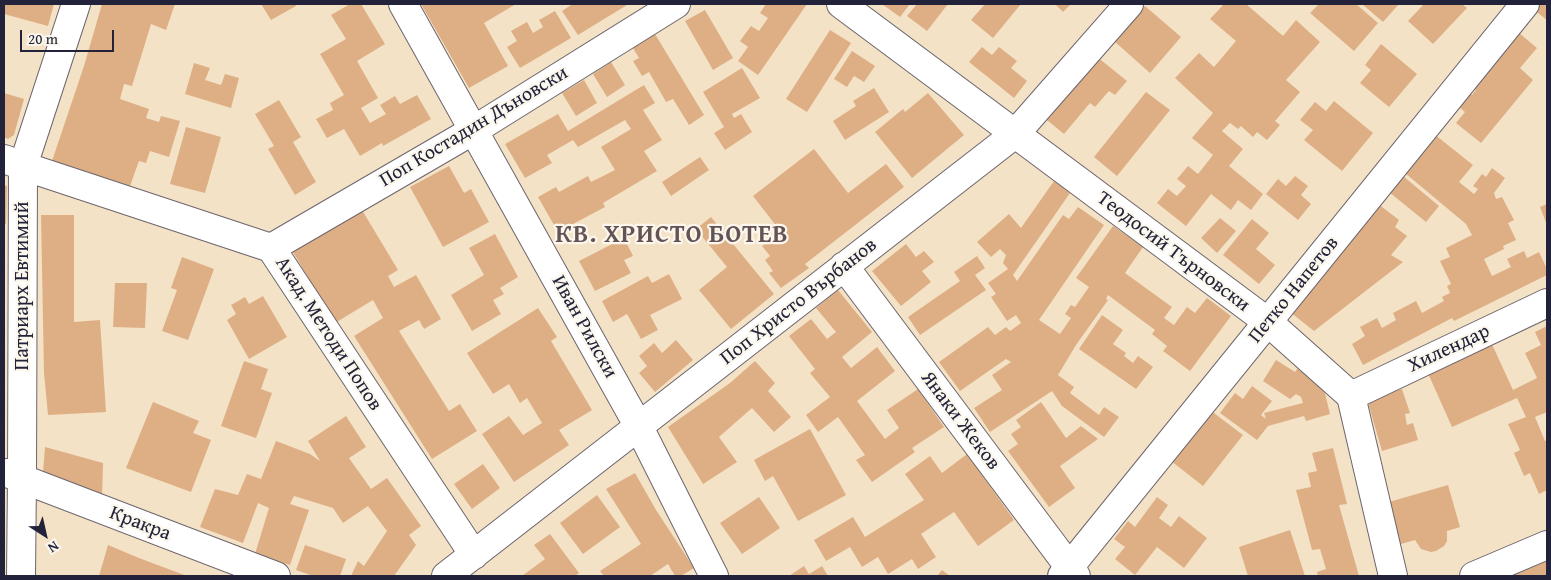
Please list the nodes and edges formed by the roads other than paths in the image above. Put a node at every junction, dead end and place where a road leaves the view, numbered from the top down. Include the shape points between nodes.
1 (76, 4) edge
2 (403, 4) edge
3 (676, 4) edge
4 (841, 4) edge
5 (1130, 4) edge
6 (1524, 4) edge
7 (474, 130) junction
8 (1015, 134) junction
9 (13, 163) edge
10 (271, 248) junction
11 (844, 266) junction
12 (1547, 303) edge
13 (1268, 322) junction
14 (1351, 396) junction
15 (639, 427) junction
16 (13, 475) edge
17 (1547, 545) edge
18 (474, 555) junction
19 (1069, 573) edge
20 (21, 576) edge
21 (276, 576) edge
22 (446, 576) edge
23 (714, 576) edge
24 (1393, 576) edge
25 (1474, 576) edge

1 - 9 street, Патриарх Евтимий
2 - 7 street, Иван Рилски
3 - 7 street, Поп Костадин Дъновски
4 - 8 street, Теодосий Търновски
5 - 8 street, Поп Христо Върбанов
6 - 13 street, Петко Напетов
7 - 10 street, Поп Костадин Дъновски
7 - 15 street, Иван Рилски
8 - 11 street, Поп Христо Върбанов
8 - 13 street, Теодосий Търновски
9 - 10 street, Акад. Методи Попов
9 - 16 street, Патриарх Евтимий
10 - 18 street, Акад. Методи Попов
11 - 15 street, Поп Христо Върбанов
11 - 19 street, Янаки Жеков
12 - 14 street, Хилендар
13 - 14 street, Теодосий Търновски
13 - 19 street, Петко Напетов
14 - 24 street
15 - 18 street, Поп Христо Върбанов
15 - 23 street, Иван Рилски
16 - 20 street, Патриарх Евтимий
16 - 21 street, Кракра
17 - 25 street
18 - 22 street, Поп Христо Върбанов

